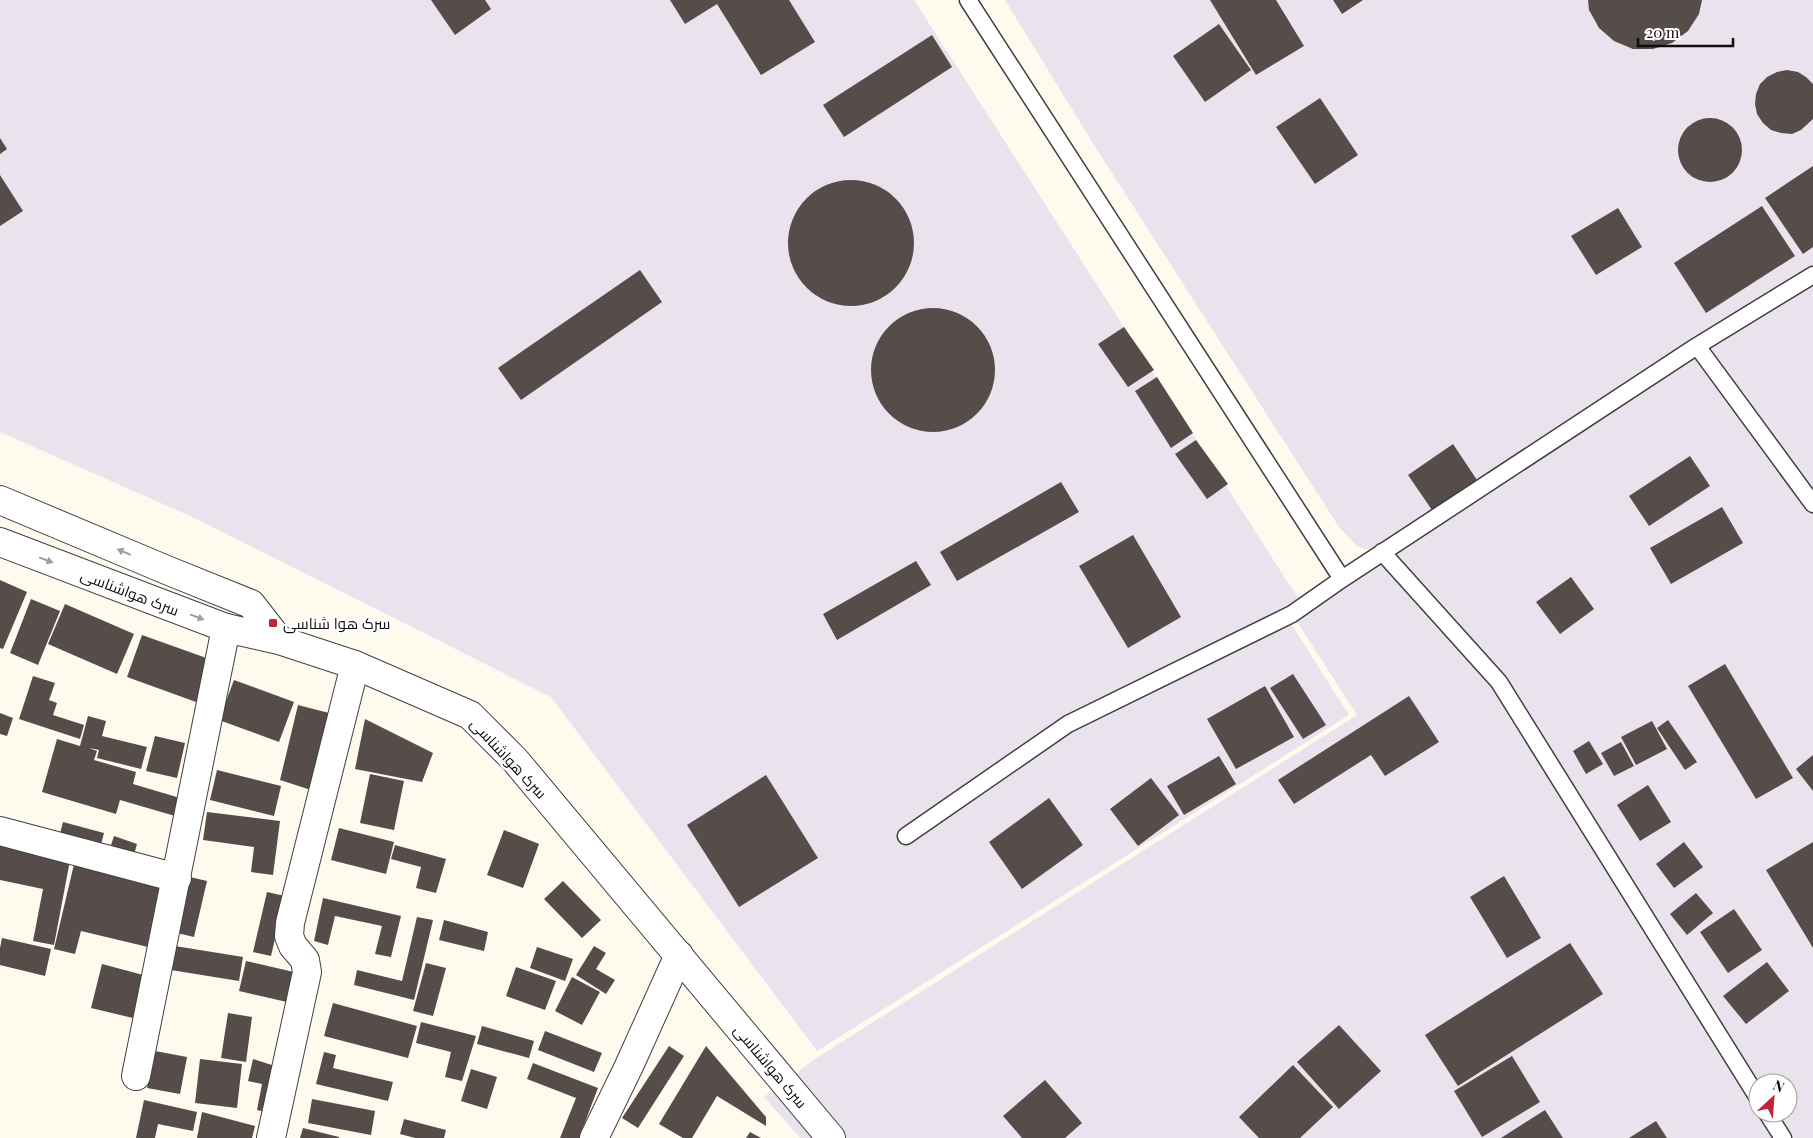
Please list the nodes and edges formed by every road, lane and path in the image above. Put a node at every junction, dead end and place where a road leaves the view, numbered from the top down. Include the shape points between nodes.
1 (968, 0) edge
2 (1813, 275) edge
3 (1697, 346) junction
4 (0, 500) edge
5 (1813, 504) edge
6 (0, 542) edge
7 (1382, 552) junction
8 (1342, 579) junction
9 (226, 628) junction
10 (279, 640) junction
11 (354, 665) junction
12 (0, 831) edge
13 (906, 836) dead end
14 (177, 878) junction
15 (679, 955) junction
16 (136, 1076) dead end
17 (1748, 1082) edge
18 (1773, 1123) edge
19 (271, 1138) edge
20 (594, 1138) edge
21 (831, 1138) edge
22 (1783, 1138) edge

1 - 8 lane
2 - 3 lane
3 - 5 lane
3 - 7 lane
10 -> 4 street via 252,604
6 -> 9 street, سرک هواشناسی
7 - 8 lane
7 - 17 lane via 1499,682
8 - 13 lane via 1292,614 1068,724
9 - 10 street, سرک هواشناسی
9 - 14 street
10 - 11 street, سرک هواشناسی
11 - 15 street, سرک هواشناسی via 470,716 515,760
11 - 19 street via 290,922 289,936 305,960 307,972
12 - 14 street
14 - 16 street
15 - 20 street
15 - 21 street, سرک هواشناسی
18 - 22 lane

